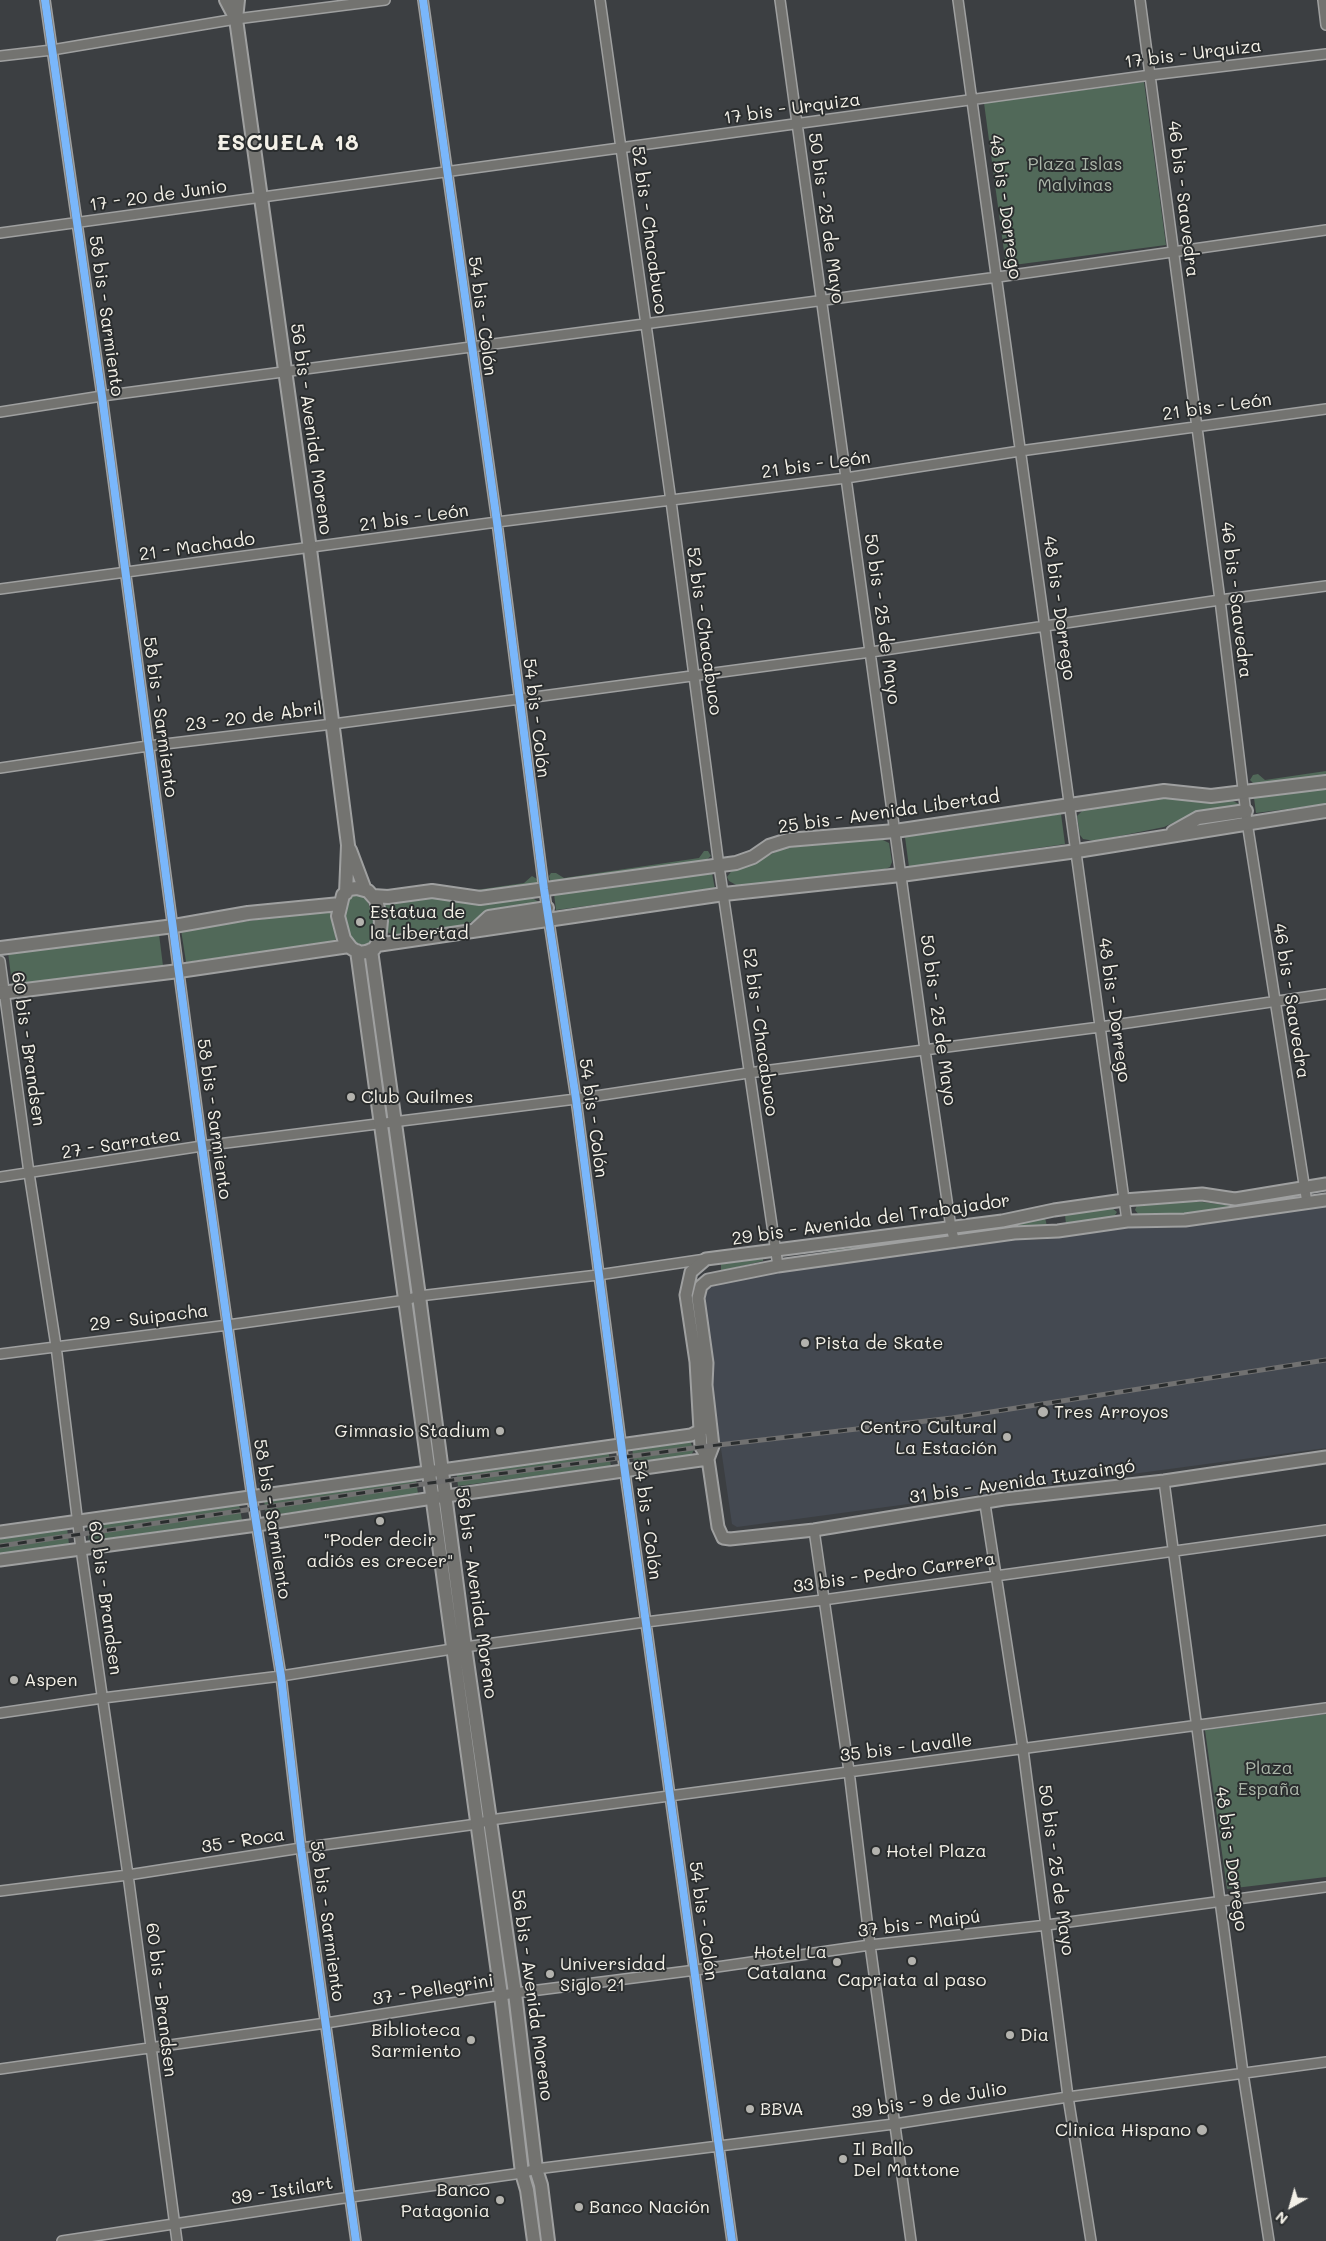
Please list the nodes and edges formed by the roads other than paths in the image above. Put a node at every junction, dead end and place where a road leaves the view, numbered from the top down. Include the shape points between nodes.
1 (45, 0) edge
2 (226, 0) edge
3 (238, 0) edge
4 (385, 0) edge
5 (423, 0) edge
6 (600, 0) edge
7 (780, 0) edge
8 (958, 0) edge
9 (1140, 0) edge
10 (1323, 0) edge
11 (236, 19) junction
12 (1326, 25) edge
13 (52, 50) junction
14 (1326, 54) edge
15 (0, 56) edge
16 (1151, 75) junction
17 (973, 100) junction
18 (797, 125) junction
19 (621, 148) junction
20 (448, 173) junction
21 (262, 197) junction
22 (78, 224) junction
23 (1326, 230) edge
24 (0, 233) edge
25 (1173, 251) junction
26 (998, 277) junction
27 (821, 300) junction
28 (646, 322) junction
29 (471, 347) junction
30 (286, 373) junction
31 (102, 396) junction
32 (1326, 409) edge
33 (0, 412) edge
34 (1196, 426) junction
35 (1020, 451) junction
36 (846, 478) junction
37 (671, 501) junction
38 (497, 522) junction
39 (310, 549) junction
40 (126, 573) junction
41 (1326, 586) edge
42 (0, 589) edge
43 (1220, 600) junction
44 (1045, 627) junction
45 (871, 652) junction
46 (693, 674) junction
47 (518, 698) junction
48 (333, 724) junction
49 (148, 746) junction
50 (0, 768) edge
51 (1326, 782) edge
52 (1244, 793) junction
53 (1069, 804) junction
54 (1326, 811) edge
55 (1247, 816) junction
56 (895, 831) junction
57 (348, 845) junction
58 (1077, 851) junction
59 (719, 866) junction
60 (901, 875) junction
61 (544, 889) junction
62 (369, 893) junction
63 (724, 894) junction
64 (343, 898) junction
65 (548, 913) junction
66 (174, 926) junction
67 (374, 947) junction
68 (0, 948) edge
69 (353, 948) junction
70 (0, 961) edge
71 (180, 971) junction
72 (2, 993) edge
73 (1326, 994) edge
74 (1275, 1001) junction
75 (1100, 1027) junction
76 (925, 1050) junction
77 (748, 1073) junction
78 (576, 1099) junction
79 (395, 1121) junction
80 (382, 1123) junction
81 (202, 1146) junction
82 (29, 1172) junction
83 (0, 1177) edge
84 (1326, 1184) edge
85 (1303, 1188) junction
86 (1124, 1200) junction
87 (1326, 1200) edge
88 (1307, 1203) junction
89 (1054, 1210) junction
90 (1127, 1221) junction
91 (951, 1228) junction
92 (1058, 1232) junction
93 (955, 1242) junction
94 (820, 1246) junction
95 (775, 1251) junction
96 (710, 1259) junction
97 (822, 1260) junction
98 (778, 1266) junction
99 (598, 1274) junction
100 (716, 1278) junction
101 (419, 1296) junction
102 (406, 1300) junction
103 (228, 1325) junction
104 (56, 1346) junction
105 (0, 1354) edge
106 (712, 1428) junction
107 (699, 1431) junction
108 (622, 1444) junction
109 (1326, 1457) edge
110 (708, 1459) junction
111 (435, 1470) junction
112 (626, 1470) junction
113 (1164, 1481) junction
114 (446, 1496) junction
115 (252, 1497) junction
116 (433, 1499) junction
117 (985, 1504) junction
118 (78, 1521) junction
119 (257, 1525) junction
120 (814, 1530) junction
121 (1326, 1530) edge
122 (0, 1532) edge
123 (81, 1549) junction
124 (1174, 1551) junction
125 (0, 1560) edge
126 (997, 1576) junction
127 (823, 1600) junction
128 (646, 1622) junction
129 (465, 1646) junction
130 (452, 1650) junction
131 (281, 1676) junction
132 (103, 1698) junction
133 (1326, 1708) edge
134 (0, 1713) edge
135 (1197, 1726) junction
136 (1023, 1749) junction
137 (849, 1771) junction
138 (670, 1796) junction
139 (490, 1820) junction
140 (477, 1824) junction
141 (301, 1848) junction
142 (128, 1875) junction
143 (1326, 1887) edge
144 (0, 1891) edge
145 (1220, 1902) junction
146 (1047, 1925) junction
147 (870, 1945) junction
148 (696, 1970) junction
149 (515, 1993) junction
150 (501, 1995) junction
151 (326, 2023) junction
152 (150, 2049) junction
153 (1326, 2062) edge
154 (0, 2069) edge
155 (1243, 2073) junction
156 (1068, 2097) junction
157 (894, 2124) junction
158 (719, 2147) junction
159 (536, 2169) junction
160 (522, 2173) junction
161 (351, 2197) junction
162 (175, 2225) junction
163 (62, 2241) edge
164 (177, 2241) edge
165 (356, 2241) edge
166 (534, 2241) edge
167 (548, 2241) edge
168 (732, 2241) edge
169 (910, 2241) edge
170 (1091, 2241) edge
171 (1269, 2241) edge

1 - 13 street, 58 bis - Sarmiento
2 - 11 main road, 56 bis - Avenida Moreno
3 - 11 main road, 56 bis - Avenida Moreno
4 - 11 street
5 - 20 street, 54 bis - Colón
6 - 19 street, 52 bis - Chacabuco
7 - 18 street, 50 bis - 25 de Mayo
8 - 17 street, 48 bis - Dorrego
9 - 16 street, 46 bis - Saavedra
10 - 12 street
11 - 13 street
11 - 21 main road, 56 bis - Avenida Moreno
13 - 15 street
13 - 22 street, 58 bis - Sarmiento
14 - 16 street, 17 bis - Urquiza
16 - 17 street, 17 bis - Urquiza
16 - 25 street, 46 bis - Saavedra
17 - 18 street, 17 bis - Urquiza
17 - 26 street, 48 bis - Dorrego
18 - 19 street, 17 bis - Urquiza
18 - 27 street, 50 bis - 25 de Mayo
19 - 20 street, 17 bis - Urquiza
19 - 28 street, 52 bis - Chacabuco
20 - 21 street, 17 bis - Urquiza
20 - 29 street, 54 bis - Colón
21 - 22 street, 17 - 20 de Junio
21 - 30 main road, 56 bis - Avenida Moreno
22 - 24 street, 17 - 20 de Junio
22 - 31 street, 58 bis - Sarmiento
23 - 25 street
25 - 26 street
25 - 34 street, 46 bis - Saavedra
26 - 27 street
26 - 35 street, 48 bis - Dorrego
27 - 28 street
27 - 36 street, 50 bis - 25 de Mayo
28 - 29 street
28 - 37 street, 52 bis - Chacabuco
29 - 30 street
29 - 38 street, 54 bis - Colón
30 - 31 street
30 - 39 main road, 56 bis - Avenida Moreno
31 - 33 street
31 - 40 street, 58 bis - Sarmiento
32 - 34 street, 21 bis - León
34 - 35 street, 21 bis - León
34 - 43 street, 46 bis - Saavedra
35 - 36 street, 21 bis - León
35 - 44 street, 48 bis - Dorrego
36 - 37 street, 21 bis - León
36 - 45 street, 50 bis - 25 de Mayo
37 - 38 street, 21 bis - León
37 - 46 street, 52 bis - Chacabuco
38 - 39 street, 21 bis - León
38 - 47 street, 54 bis - Colón
39 - 40 street, 21 - Machado
39 - 48 main road, 56 bis - Avenida Moreno
40 - 42 street, 21 - Machado
40 - 49 street, 58 bis - Sarmiento
41 - 43 street, 23 - 20 de Abril
43 - 44 street, 23 - 20 de Abril
43 - 52 street, 46 bis - Saavedra
44 - 45 street, 23 - 20 de Abril
44 - 53 street, 48 bis - Dorrego
45 - 46 street, 23 - 20 de Abril
45 - 56 street, 50 bis - 25 de Mayo
46 - 47 street, 23 - 20 de Abril
46 - 59 street, 52 bis - Chacabuco
47 - 48 street, 23 - 20 de Abril
47 - 61 street, 54 bis - Colón
48 - 49 street, 23 - 20 de Abril
48 - 57 main road, 56 bis - Avenida Moreno
49 - 50 street, 23 - 20 de Abril
49 - 66 street, 58 bis - Sarmiento
51 - 52 main road, 25 bis - Avenida Libertad
52 - 53 main road, 25 bis - Avenida Libertad via 1211,796 1164,791
52 - 55 street, 46 bis - Saavedra
53 - 56 main road, 25 bis - Avenida Libertad
53 - 58 street, 48 bis - Dorrego
54 - 55 main road
55 - 58 main road
55 - 74 street, 46 bis - Saavedra
56 - 59 main road, 25 bis - Avenida Libertad via 788,840 769,846 753,857
56 - 60 street, 50 bis - 25 de Mayo
57 - 62 main road, 56 bis - Avenida Moreno
57 - 64 main road, 56 bis - Avenida Moreno
58 - 60 main road
58 - 75 street, 48 bis - Dorrego
59 - 61 main road, 25 bis - Avenida Libertad
59 - 63 street, 52 bis - Chacabuco
60 - 63 main road
60 - 76 street, 50 bis - 25 de Mayo
61 - 62 main road, 25 bis - Avenida Libertad via 480,898 432,891 388,897
61 - 65 street, 54 bis - Colón
62 - 64 main road via 357,888 349,889
62 - 67 main road via 376,900 381,921 381,932
63 - 65 main road
63 - 77 street, 52 bis - Chacabuco
64 - 66 main road
64 - 69 main road via 339,926
65 - 67 main road
65 - 78 street, 54 bis - Colón
66 - 68 main road
66 - 71 street, 58 bis - Sarmiento
67 - 69 main road
67 - 79 main road, 56 bis - Avenida Moreno
69 - 71 main road
69 - 80 main road, 56 bis - Avenida Moreno
70 - 72 street, 60 bis - Brandsen
71 - 72 main road
71 - 81 street, 58 bis - Sarmiento
72 - 82 street, 60 bis - Brandsen
73 - 74 street, 27 - Sarratea
74 - 75 street, 27 - Sarratea
74 - 85 street, 46 bis - Saavedra
75 - 76 street, 27 - Sarratea
75 - 86 street, 48 bis - Dorrego
76 - 77 street, 27 - Sarratea
76 - 91 street, 50 bis - 25 de Mayo
77 - 78 street, 27 - Sarratea
77 - 95 street, 52 bis - Chacabuco
78 - 79 street, 27 - Sarratea
78 - 99 street, 54 bis - Colón
79 - 80 street, 27 - Sarratea
79 - 101 main road, 56 bis - Avenida Moreno
80 - 81 street, 27 - Sarratea
80 - 102 main road, 56 bis - Avenida Moreno
81 - 82 street, 27 - Sarratea
81 - 103 street, 58 bis - Sarmiento
82 - 83 street, 27 - Sarratea
82 - 104 street, 60 bis - Brandsen
84 - 85 street, 29 bis - Avenida del Trabajador
85 - 86 street, 29 bis - Avenida del Trabajador via 1235,1199 1202,1194
85 - 88 street, 46 bis - Saavedra
86 - 89 street, 29 bis - Avenida del Trabajador
86 - 90 street, 48 bis - Dorrego
87 - 88 street, 29 bis - Avenida del Trabajador
88 - 90 street, 29 bis - Avenida del Trabajador via 1185,1220
89 - 91 street, 29 bis - Avenida del Trabajador
89 - 92 street
90 - 92 street, 29 bis - Avenida del Trabajador
91 - 93 street, 50 bis - 25 de Mayo
91 - 94 street, 29 bis - Avenida del Trabajador
92 - 93 street, 29 bis - Avenida del Trabajador via 1014,1233
93 - 97 street, 29 bis - Avenida del Trabajador
94 - 95 street, 29 bis - Avenida del Trabajador
94 - 97 street
95 - 96 street, 29 bis - Avenida del Trabajador
95 - 98 street, 52 bis - Chacabuco
96 - 99 street, 29 bis - Avenida del Trabajador
96 - 100 street
96 - 107 street via 692,1272 686,1295 696,1362
97 - 98 street, 29 bis - Avenida del Trabajador
98 - 100 street, 29 bis - Avenida del Trabajador
99 - 101 street, 29 bis - Avenida del Trabajador
99 - 108 street, 54 bis - Colón
100 - 106 street, 29 bis - Avenida del Trabajador via 702,1286 698,1298
101 - 102 street, 29 - Suipacha
101 - 111 main road, 56 bis - Avenida Moreno
102 - 103 street, 29 - Suipacha
102 - 111 main road, 56 bis - Avenida Moreno
103 - 104 street, 29 - Suipacha
103 - 115 street, 58 bis - Sarmiento
104 - 105 street, 29 - Suipacha
104 - 118 street, 60 bis - Brandsen
106 - 107 street
106 - 110 street via 714,1446
107 - 108 street via 691,1435
107 - 110 street via 701,1447
108 - 111 street
108 - 112 street, 54 bis - Colón
109 - 113 street, 31 bis - Avenida Ituzaingó
110 - 112 street
110 - 120 street, 31 bis - Avenida Ituzaingó via 718,1527 723,1538
111 - 114 main road, 56 bis - Avenida Moreno
111 - 115 street
111 - 116 main road, 56 bis - Avenida Moreno
112 - 114 street
112 - 128 street, 54 bis - Colón
113 - 117 street, 31 bis - Avenida Ituzaingó via 1004,1499
113 - 124 street, 48 bis - Dorrego
114 - 116 street
114 - 129 main road, 56 bis - Avenida Moreno
115 - 118 street
115 - 119 street, 58 bis - Sarmiento
116 - 119 street
116 - 130 main road, 56 bis - Avenida Moreno
117 - 120 street, 31 bis - Avenida Ituzaingó
117 - 126 street, 50 bis - 25 de Mayo
118 - 122 street
118 - 123 street, 60 bis - Brandsen
119 - 123 street
119 - 131 street, 58 bis - Sarmiento
120 - 127 street
121 - 124 street, 33 bis - Pedro Carrera
123 - 125 street
123 - 132 street, 60 bis - Brandsen
124 - 126 street, 33 bis - Pedro Carrera
124 - 135 street, 48 bis - Dorrego
126 - 127 street, 33 bis - Pedro Carrera
126 - 136 street, 50 bis - 25 de Mayo
127 - 128 street, 33 bis - Pedro Carrera
127 - 137 street
128 - 129 street, 33 bis - Pedro Carrera
128 - 138 street, 54 bis - Colón
129 - 130 street, 33 bis - Pedro Carrera
129 - 139 main road, 56 bis - Avenida Moreno
130 - 131 street, 33 bis - Pedro Carrera
130 - 140 main road, 56 bis - Avenida Moreno
131 - 132 street, 33 bis - Pedro Carrera
131 - 141 street, 58 bis - Sarmiento
132 - 134 street, 33 bis - Pedro Carrera
132 - 142 street, 60 bis - Brandsen
133 - 135 street, 35 bis - Lavalle
135 - 136 street, 35 bis - Lavalle
135 - 145 street, 48 bis - Dorrego
136 - 137 street, 35 bis - Lavalle
136 - 146 street, 50 bis - 25 de Mayo
137 - 138 street, 35 bis - Lavalle
137 - 147 street
138 - 139 street, 35 bis - Lavalle
138 - 148 street, 54 bis - Colón
139 - 140 street, 35 - Roca
139 - 149 main road, 56 bis - Avenida Moreno
140 - 141 street, 35 - Roca
140 - 150 main road, 56 bis - Avenida Moreno
141 - 142 street, 35 - Roca
141 - 151 street, 58 bis - Sarmiento
142 - 144 street, 35 - Roca
142 - 152 street, 60 bis - Brandsen
143 - 145 street, 37 bis - Maipú
145 - 146 street, 37 bis - Maipú
145 - 155 street, 48 bis - Dorrego
146 - 147 street, 37 bis - Maipú
146 - 156 street, 50 bis - 25 de Mayo
147 - 148 street, 37 bis - Maipú
147 - 157 street
148 - 149 street, 37 bis - Maipú
148 - 158 street, 54 bis - Colón
149 - 150 street, 37 - Pellegrini
149 - 159 main road, 56 bis - Avenida Moreno
150 - 151 street, 37 - Pellegrini
150 - 160 main road, 56 bis - Avenida Moreno
151 - 152 street, 37 - Pellegrini
151 - 161 street, 58 bis - Sarmiento
152 - 154 street, 37 - Pellegrini
152 - 162 street, 60 bis - Brandsen
153 - 155 street, 39 bis - 9 de Julio
155 - 156 street, 39 bis - 9 de Julio
155 - 171 street, 48 bis - Dorrego
156 - 157 street, 39 bis - 9 de Julio
156 - 170 street, 50 bis - 25 de Mayo
157 - 158 street, 39 bis - 9 de Julio
157 - 169 street
158 - 159 street, 39 bis - 9 de Julio
158 - 168 street, 54 bis - Colón
159 - 160 street, 39 - Istilart
159 - 167 main road, 56 bis - Avenida Moreno
160 - 161 street, 39 - Istilart
160 - 166 main road, 56 bis - Avenida Moreno
161 - 162 street, 39 - Istilart
161 - 165 street, 58 bis - Sarmiento
162 - 163 street, 39 - Istilart
162 - 164 street, 60 bis - Brandsen

